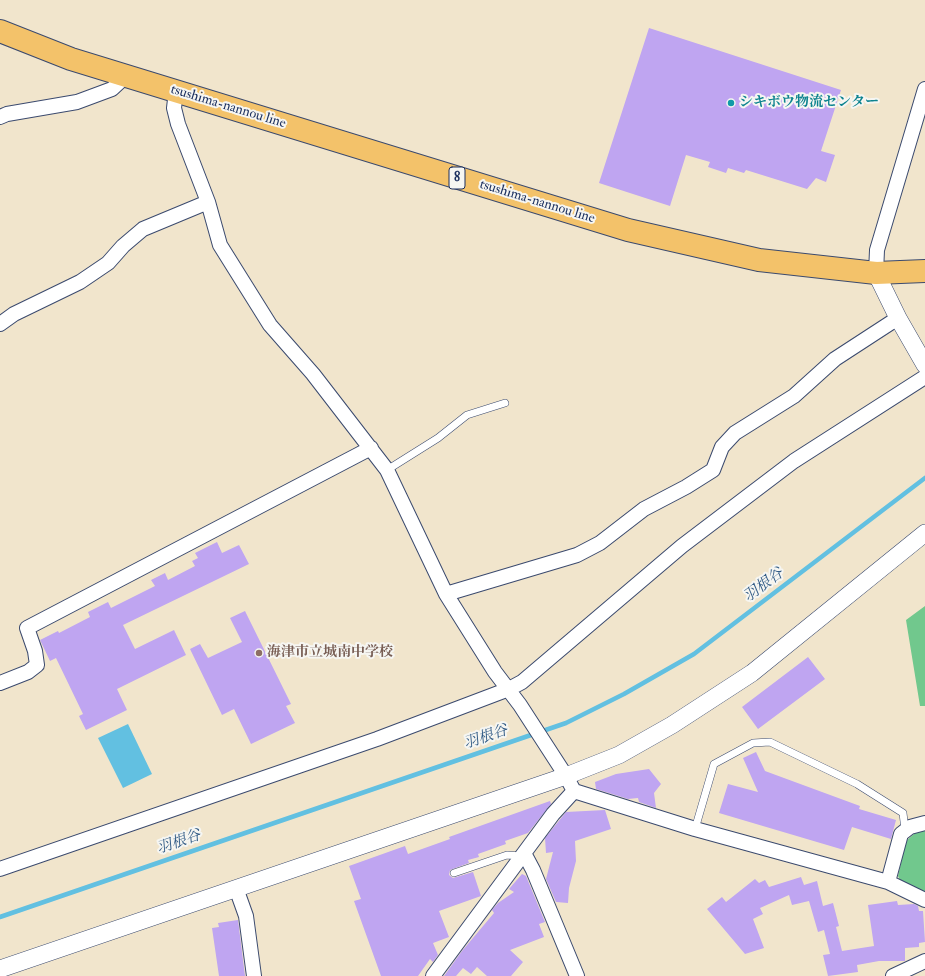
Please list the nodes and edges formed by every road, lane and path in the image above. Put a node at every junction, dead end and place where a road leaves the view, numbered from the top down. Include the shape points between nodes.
1 (0, 31) edge
2 (126, 75) junction
3 (925, 89) edge
4 (176, 91) junction
5 (0, 117) edge
6 (208, 202) junction
7 (925, 272) edge
8 (876, 273) junction
9 (898, 318) junction
10 (0, 324) edge
11 (925, 365) edge
12 (925, 377) edge
13 (505, 402) dead end
14 (371, 448) junction
15 (387, 470) junction
16 (925, 533) edge
17 (446, 594) junction
18 (0, 682) edge
19 (509, 689) junction
20 (563, 771) junction
21 (574, 791) junction
22 (925, 823) edge
23 (694, 829) junction
24 (905, 830) junction
25 (523, 855) junction
26 (0, 869) edge
27 (454, 873) dead end
28 (888, 882) junction
29 (236, 888) junction
30 (925, 900) edge
31 (925, 961) edge
32 (0, 968) edge
33 (254, 976) edge
34 (433, 976) edge
35 (577, 976) edge
36 (893, 976) edge

1 - 2 main road, tsushima-nannou line / 8 via 71,59
2 - 4 main road, tsushima-nannou line / 8
2 - 5 street via 112,89 77,102
3 - 8 street via 876,250
4 - 6 street via 174,108 178,124
4 - 8 main road, tsushima-nannou line / 8 via 628,230 759,260
6 - 10 street via 143,229 108,263 80,282 14,314
6 - 14 street via 220,245 270,326 313,374
7 - 8 main road, tsushima-nannou line / 8
8 - 9 street
9 - 11 street
9 - 17 street via 835,359 794,396 736,433 722,447 713,470 644,509 600,543 577,555
12 - 19 street via 788,466 682,546 522,682
13 - 15 lane via 467,415 438,438
14 - 15 street
14 - 18 street via 27,628 37,665 28,672
15 - 17 street
16 - 20 street via 752,673 672,725 619,755
17 - 19 street via 495,672
19 - 20 street
19 - 26 street via 377,739
20 - 21 street
20 - 29 street
21 - 23 street
21 - 25 street via 553,814
22 - 24 street
23 - 24 lane via 714,764 753,743 770,742 857,784 903,813
23 - 28 street
24 - 28 street via 901,834
25 - 27 lane via 507,855
25 - 34 street
25 - 35 street via 532,870
28 - 30 street
29 - 32 street
29 - 33 street via 246,916
31 - 36 street

